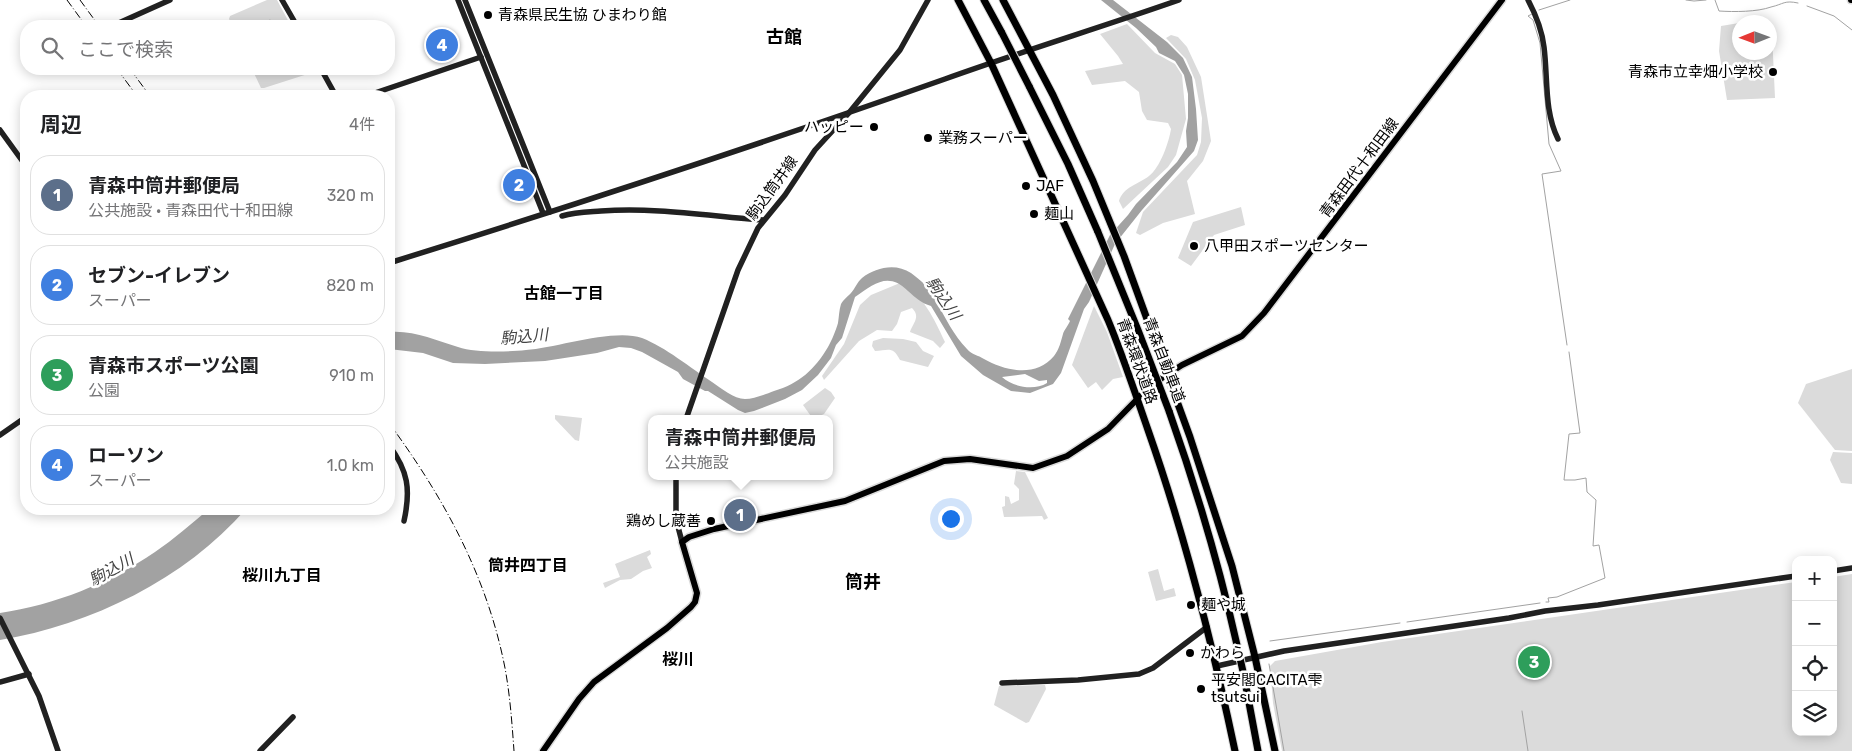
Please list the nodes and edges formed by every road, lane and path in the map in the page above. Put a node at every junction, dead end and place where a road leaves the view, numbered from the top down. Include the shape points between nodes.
1 (170, 0) edge
2 (282, 0) edge
3 (458, 0) edge
4 (465, 0) edge
5 (928, 0) edge
6 (958, 0) edge
7 (984, 0) edge
8 (1003, 0) edge
9 (1179, 0) edge
10 (1502, 0) edge
11 (1528, 0) edge
12 (125, 20) edge
13 (294, 20) edge
14 (1031, 51) junction
15 (481, 57) junction
16 (991, 63) junction
17 (324, 75) edge
18 (333, 90) edge
19 (384, 90) edge
20 (848, 114) junction
21 (0, 130) edge
22 (1558, 139) dead end
23 (20, 158) edge
24 (550, 212) junction
25 (543, 214) junction
26 (562, 216) dead end
27 (763, 220) junction
28 (395, 261) edge
29 (1166, 374) junction
30 (1137, 398) junction
31 (687, 415) edge
32 (20, 420) edge
33 (0, 435) edge
34 (395, 453) edge
35 (676, 480) edge
36 (404, 521) dead end
37 (682, 542) junction
38 (1852, 568) edge
39 (1837, 570) edge
40 (1792, 577) edge
41 (0, 618) edge
42 (1207, 627) junction
43 (1255, 657) junction
44 (1217, 666) junction
45 (29, 674) junction
46 (0, 682) edge
47 (1002, 683) dead end
48 (292, 717) dead end
49 (58, 751) edge
50 (260, 751) edge
51 (543, 751) edge
52 (1235, 751) edge
53 (1258, 751) edge
54 (1275, 751) edge

1 - 12 street
2 - 13 street
3 - 15 street
4 - 24 street
5 - 20 street, 駒込筒井線 via 900,50
6 - 16 highway, 青森環状道路
7 - 53 highway, 青森自動車道, bridge via 1068,164 1142,339 1168,410 1202,513 1237,645
8 - 14 highway, 青森環状道路
9 - 14 street
10 - 29 main road, 青森田代十和田線 via 1257,322 1235,340
11 - 22 street via 1543,38 1550,114
14 - 16 street
14 - 29 highway, 青森環状道路 via 1111,223
15 - 19 street
15 - 25 street
16 - 20 street
16 - 30 highway, 青森環状道路 via 1108,320
17 - 18 street
20 - 24 street
20 - 27 street, 駒込筒井線 via 815,150 785,195
21 - 23 street
24 - 25 street
25 - 28 street
26 - 27 street via 577,212 638,210
27 - 31 street, 駒込筒井線 via 741,261
29 - 30 main road, 青森田代十和田線
29 - 43 highway, 青森環状道路 via 1223,535
30 - 37 main road, 青森田代十和田線 via 1099,436 1067,456 1035,468 970,459 944,461 845,501 714,529
30 - 42 highway, 青森環状道路 via 1164,474
32 - 33 street
34 - 36 street via 405,472
35 - 37 street via 676,519
37 - 51 main road via 697,593 695,602 661,633 594,682
38 - 39 street
40 - 43 street via 1545,611
41 - 45 street
42 - 44 highway, 青森環状道路
42 - 47 street via 1153,668 1139,674
43 - 44 street
43 - 54 highway, 青森環状道路
44 - 52 highway, 青森環状道路
45 - 46 street
45 - 49 street via 47,714
48 - 50 street

